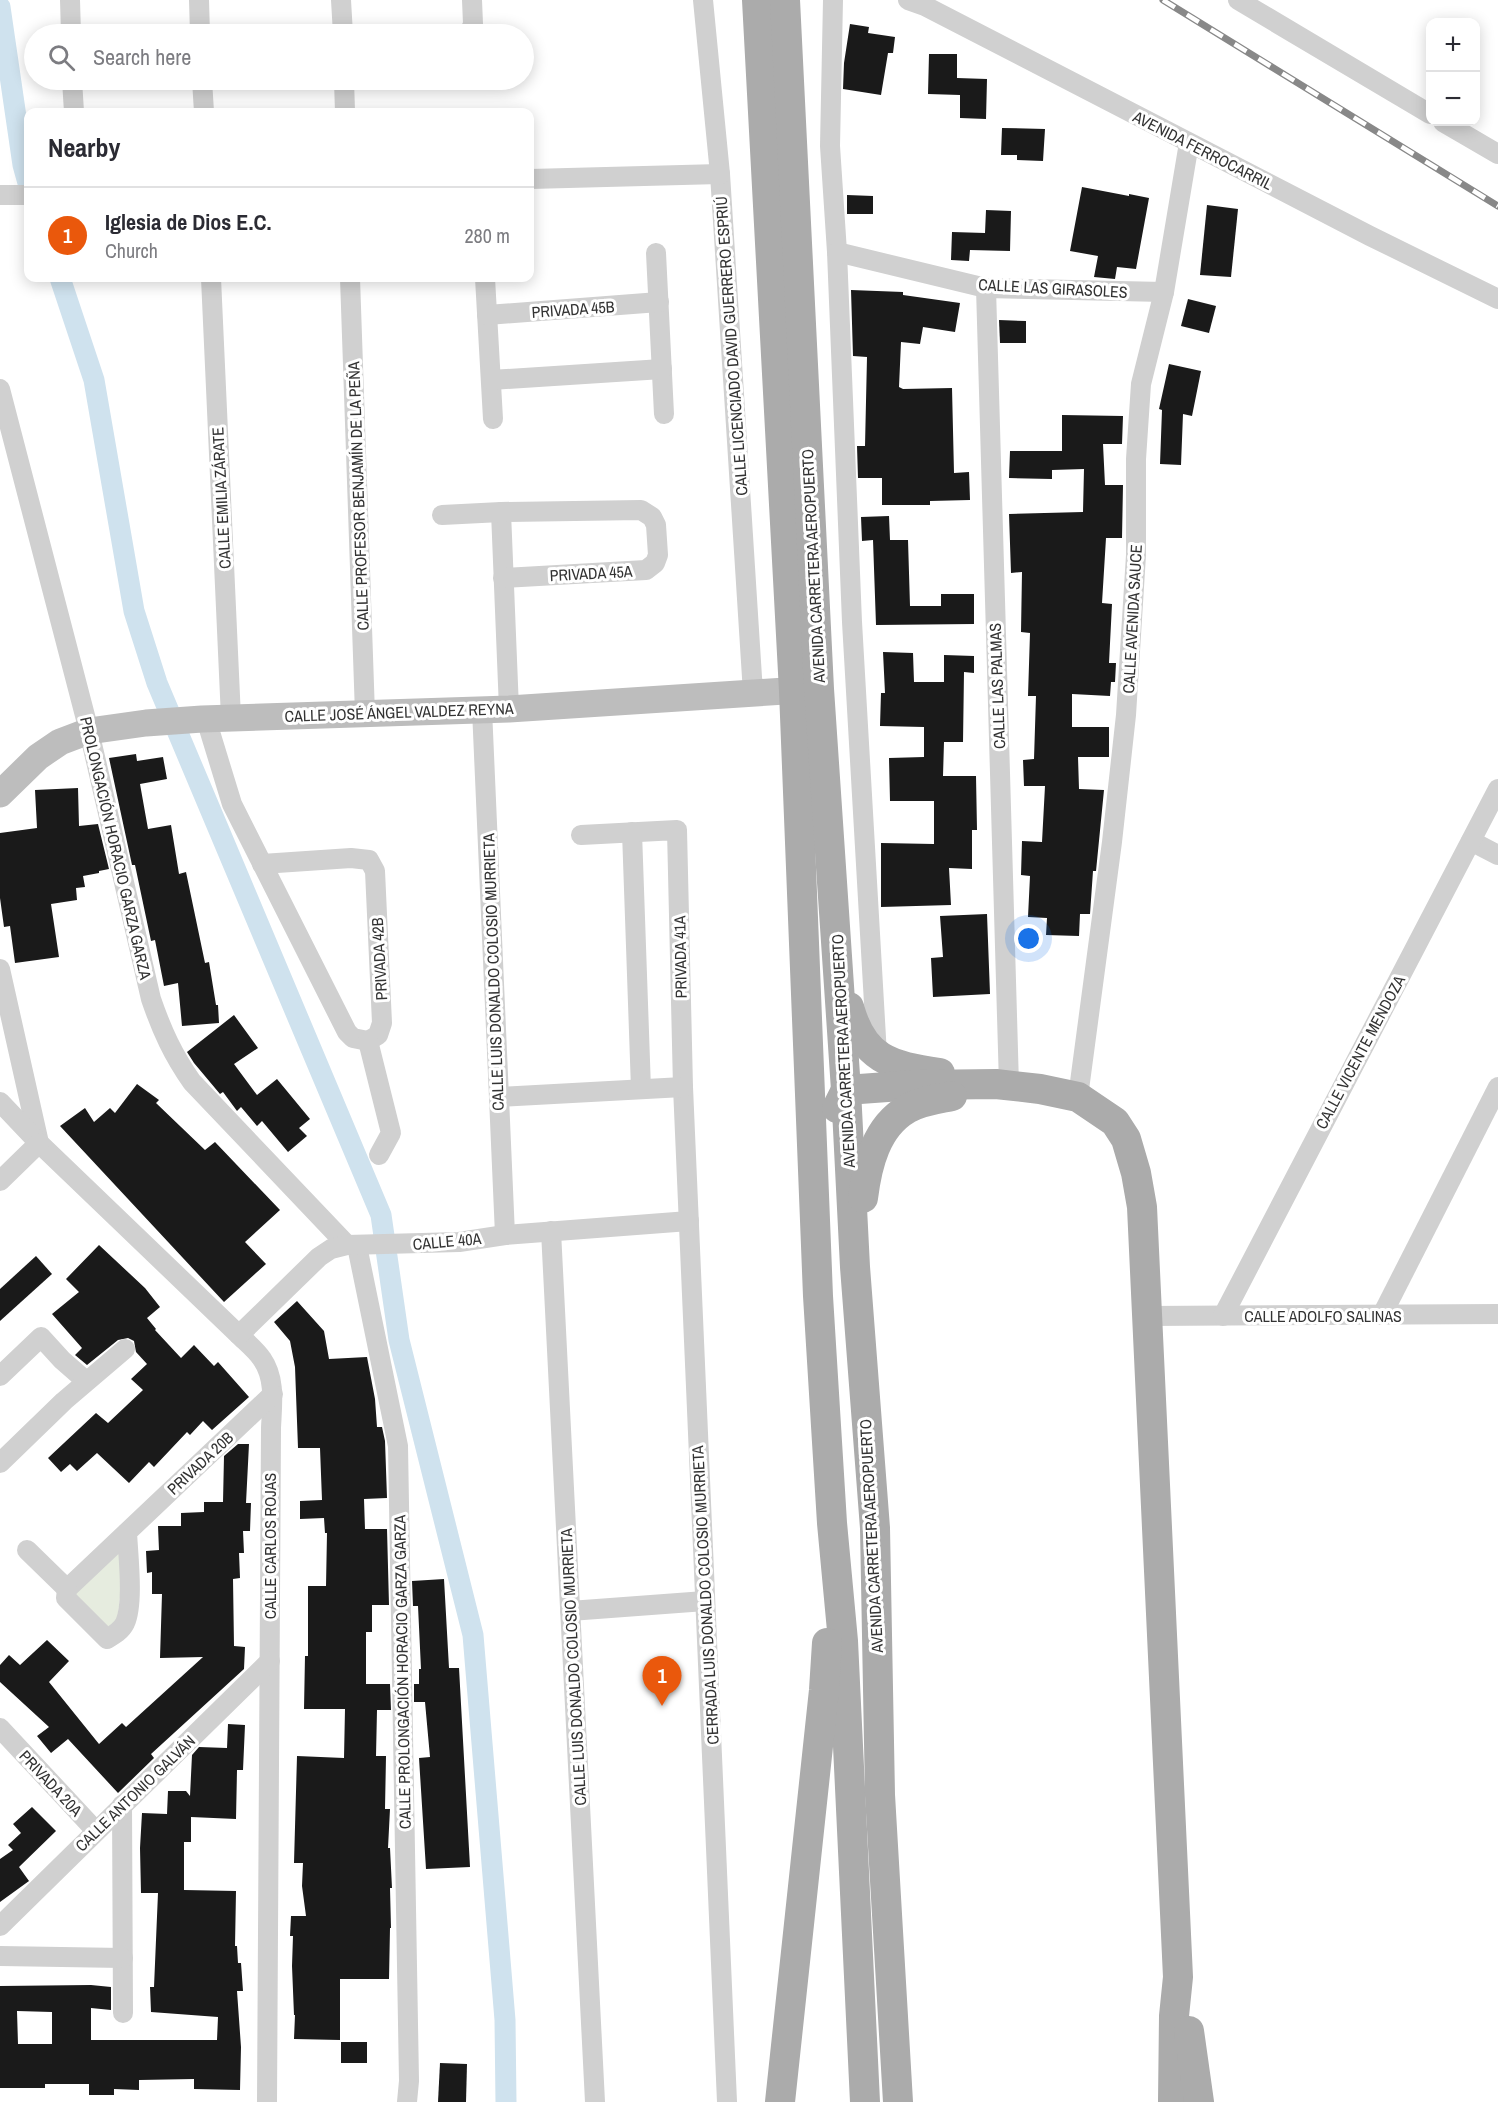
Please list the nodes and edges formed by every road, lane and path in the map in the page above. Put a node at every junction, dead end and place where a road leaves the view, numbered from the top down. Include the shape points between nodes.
1 (70, 0) edge
2 (199, 0) edge
3 (341, 0) edge
4 (472, 0) edge
5 (703, 0) edge
6 (758, 0) edge
7 (785, 0) edge
8 (833, 0) edge
9 (908, 0) edge
10 (1238, 0) edge
11 (71, 24) edge
12 (200, 24) edge
13 (342, 24) edge
14 (473, 24) edge
15 (73, 90) edge
16 (203, 90) edge
17 (344, 90) edge
18 (74, 108) edge
19 (204, 108) edge
20 (345, 108) edge
21 (1426, 111) edge
22 (1450, 126) edge
23 (1189, 143) junction
24 (1498, 154) edge
25 (720, 174) junction
26 (534, 179) edge
27 (837, 252) junction
28 (656, 253) dead end
29 (211, 282) edge
30 (350, 282) edge
31 (485, 282) edge
32 (986, 288) junction
33 (1164, 292) junction
34 (1498, 299) edge
35 (659, 302) junction
36 (487, 315) junction
37 (662, 369) junction
38 (491, 380) junction
39 (0, 389) edge
40 (664, 414) dead end
41 (493, 419) dead end
42 (501, 512) junction
43 (442, 515) dead end
44 (503, 578) junction
45 (807, 690) junction
46 (753, 693) junction
47 (482, 709) junction
48 (509, 709) junction
49 (365, 714) junction
50 (213, 719) junction
51 (89, 731) junction
52 (1498, 789) edge
53 (0, 794) edge
54 (632, 832) junction
55 (581, 835) dead end
56 (1471, 841) junction
57 (1498, 855) edge
58 (262, 864) junction
59 (837, 948) junction
60 (0, 969) edge
61 (368, 1041) junction
62 (877, 1055) junction
63 (1002, 1085) junction
64 (683, 1087) junction
65 (1498, 1087) edge
66 (641, 1089) junction
67 (846, 1090) junction
68 (499, 1097) junction
69 (1078, 1097) junction
70 (0, 1102) edge
71 (39, 1143) junction
72 (379, 1155) dead end
73 (0, 1181) edge
74 (689, 1221) junction
75 (551, 1232) junction
76 (504, 1235) junction
77 (816, 1240) junction
78 (359, 1245) junction
79 (855, 1267) junction
80 (1498, 1314) edge
81 (1382, 1315) junction
82 (1147, 1316) junction
83 (1223, 1316) junction
84 (239, 1335) junction
85 (125, 1349) dead end
86 (0, 1376) edge
87 (86, 1381) junction
88 (273, 1394) junction
89 (0, 1463) edge
90 (832, 1523) junction
91 (128, 1532) junction
92 (27, 1550) dead end
93 (67, 1589) junction
94 (705, 1601) junction
95 (570, 1611) junction
96 (270, 1661) junction
97 (2, 1734) edge
98 (122, 1805) junction
99 (96, 1831) junction
100 (0, 1926) edge
101 (0, 1956) edge
102 (123, 1958) junction
103 (1178, 1977) junction
104 (123, 2013) dead end
105 (267, 2102) edge
106 (407, 2102) edge
107 (595, 2102) edge
108 (727, 2102) edge
109 (780, 2102) edge
110 (865, 2102) edge
111 (898, 2102) edge
112 (1173, 2102) edge
113 (1199, 2102) edge

1 - 11 street
2 - 12 street
3 - 13 street
4 - 14 street
5 - 25 street, CALLE LICENCIADO DAVID GUERRERO ESPRIÚ
6 - 45 main road, AVENIDA CARRETERA AEROPUERTO
7 - 45 main road, AVENIDA CARRETERA AEROPUERTO
8 - 27 street via 830,146
9 - 23 street, AVENIDA FERROCARRIL
10 - 21 street
15 - 18 street
16 - 19 street
17 - 20 street
22 - 24 street
23 - 33 street, CALLE AVENIDA SAUCE
23 - 34 street, AVENIDA FERROCARRIL
25 - 26 street
25 - 46 street, CALLE LICENCIADO DAVID GUERRERO ESPRIÚ
27 - 32 street, CALLE LAS GIRASOLES
27 - 62 street via 852,622
28 - 35 street
29 - 50 street, CALLE EMILIA ZÁRATE
30 - 49 street, CALLE PROFESOR BENJAMÍN DE LA PEÑA
31 - 36 street
32 - 33 street, CALLE LAS GIRASOLES
32 - 63 street, CALLE LAS PALMAS
33 - 69 street, CALLE AVENIDA SAUCE via 1141,384 1126,715
35 - 36 street, PRIVADA 45B
35 - 37 street
36 - 38 street
37 - 38 street
37 - 40 street
38 - 41 street
39 - 51 street, PROLONGACIÓN HORACIO GARZA GARZA
42 - 43 street, PRIVADA 45A
42 - 44 street
42 - 44 street, PRIVADA 45A via 641,510 652,516 656,525 658,555 646,570
44 - 48 street
45 - 46 street, CALLE JOSÉ ÁNGEL VALDEZ REYNA
45 - 59 main road, AVENIDA CARRETERA AEROPUERTO
45 - 77 main road, AVENIDA CARRETERA AEROPUERTO
46 - 48 street, CALLE JOSÉ ÁNGEL VALDEZ REYNA
47 - 48 street, CALLE JOSÉ ÁNGEL VALDEZ REYNA
47 - 49 street, CALLE JOSÉ ÁNGEL VALDEZ REYNA
47 - 68 street, CALLE LUIS DONALDO COLOSIO MURRIETA
49 - 50 street, CALLE JOSÉ ÁNGEL VALDEZ REYNA
50 - 51 street, CALLE JOSÉ ÁNGEL VALDEZ REYNA
50 - 58 street, CALLE EMILIA ZÁRATE via 232,804
51 - 53 street, CALLE JOSÉ ÁNGEL VALDEZ REYNA via 60,742 38,757
51 - 78 street, PROLONGACIÓN HORACIO GARZA GARZA via 151,999 175,1059 192,1083
52 - 56 street, CALLE VICENTE MENDOZA
54 - 55 street, PRIVADA 41A
54 - 64 street, PRIVADA 41A via 677,830
54 - 66 street
56 - 57 street
56 - 83 street, CALLE VICENTE MENDOZA
58 - 61 street, CALLE EMILIA ZÁRATE via 347,1032 353,1038
58 - 61 street, PRIVADA 42B via 369,860 375,871 382,1023 378,1035
59 - 62 main road via 854,1024 864,1043
59 - 67 main road, AVENIDA CARRETERA AEROPUERTO
60 - 71 street
61 - 72 street via 391,1133
62 - 63 main road via 898,1065
63 - 67 main road
63 - 69 main road
63 - 79 main road via 924,1102 907,1109 883,1131 870,1161 864,1190
64 - 66 street
64 - 74 street, CERRADA LUIS DONALDO COLOSIO MURRIETA
65 - 81 street
66 - 68 street
67 - 77 main road via 835,1112
67 - 79 main road, AVENIDA CARRETERA AEROPUERTO
68 - 76 street, CALLE LUIS DONALDO COLOSIO MURRIETA
69 - 82 main road via 1115,1122 1126,1139 1142,1207
70 - 71 street, CALLE CARLOS ROJAS
71 - 73 street
71 - 84 street, CALLE CARLOS ROJAS
74 - 75 street, CALLE 40A
74 - 94 street, CERRADA LUIS DONALDO COLOSIO MURRIETA
75 - 76 street, CALLE 40A
75 - 95 street, CALLE LUIS DONALDO COLOSIO MURRIETA
76 - 78 street, CALLE 40A via 459,1242
77 - 90 main road, AVENIDA CARRETERA AEROPUERTO
78 - 84 street, CALLE 40A via 331,1249 319,1257
78 - 106 street, CALLE PROLONGACIÓN HORACIO GARZA GARZA via 398,1446
79 - 111 main road, AVENIDA CARRETERA AEROPUERTO via 874,1528 880,1795
80 - 81 street, CALLE ADOLFO SALINAS
81 - 83 street, CALLE ADOLFO SALINAS
82 - 83 street, CALLE ADOLFO SALINAS
82 - 103 main road
84 - 88 street, CALLE CARLOS ROJAS via 262,1359 270,1374
85 - 87 street
86 - 87 street via 41,1337
87 - 89 street
88 - 91 street, PRIVADA 20B
88 - 96 street, CALLE CARLOS ROJAS
90 - 109 main road via 824,1690
90 - 110 main road, AVENIDA CARRETERA AEROPUERTO via 843,1641
91 - 93 street, PRIVADA 20B
91 - 93 street via 128,1608 125,1623 117,1634 107,1639 66,1598
92 - 93 street
94 - 95 street
94 - 108 street, CERRADA LUIS DONALDO COLOSIO MURRIETA
95 - 107 street, CALLE LUIS DONALDO COLOSIO MURRIETA
96 - 98 street, CALLE ANTONIO GALVÁN
96 - 105 street, CALLE CARLOS ROJAS
97 - 99 street, PRIVADA 20A
98 - 99 street, CALLE ANTONIO GALVÁN
98 - 102 street
99 - 100 street, CALLE ANTONIO GALVÁN
101 - 102 street
102 - 104 street
103 - 112 main road
103 - 113 main road

